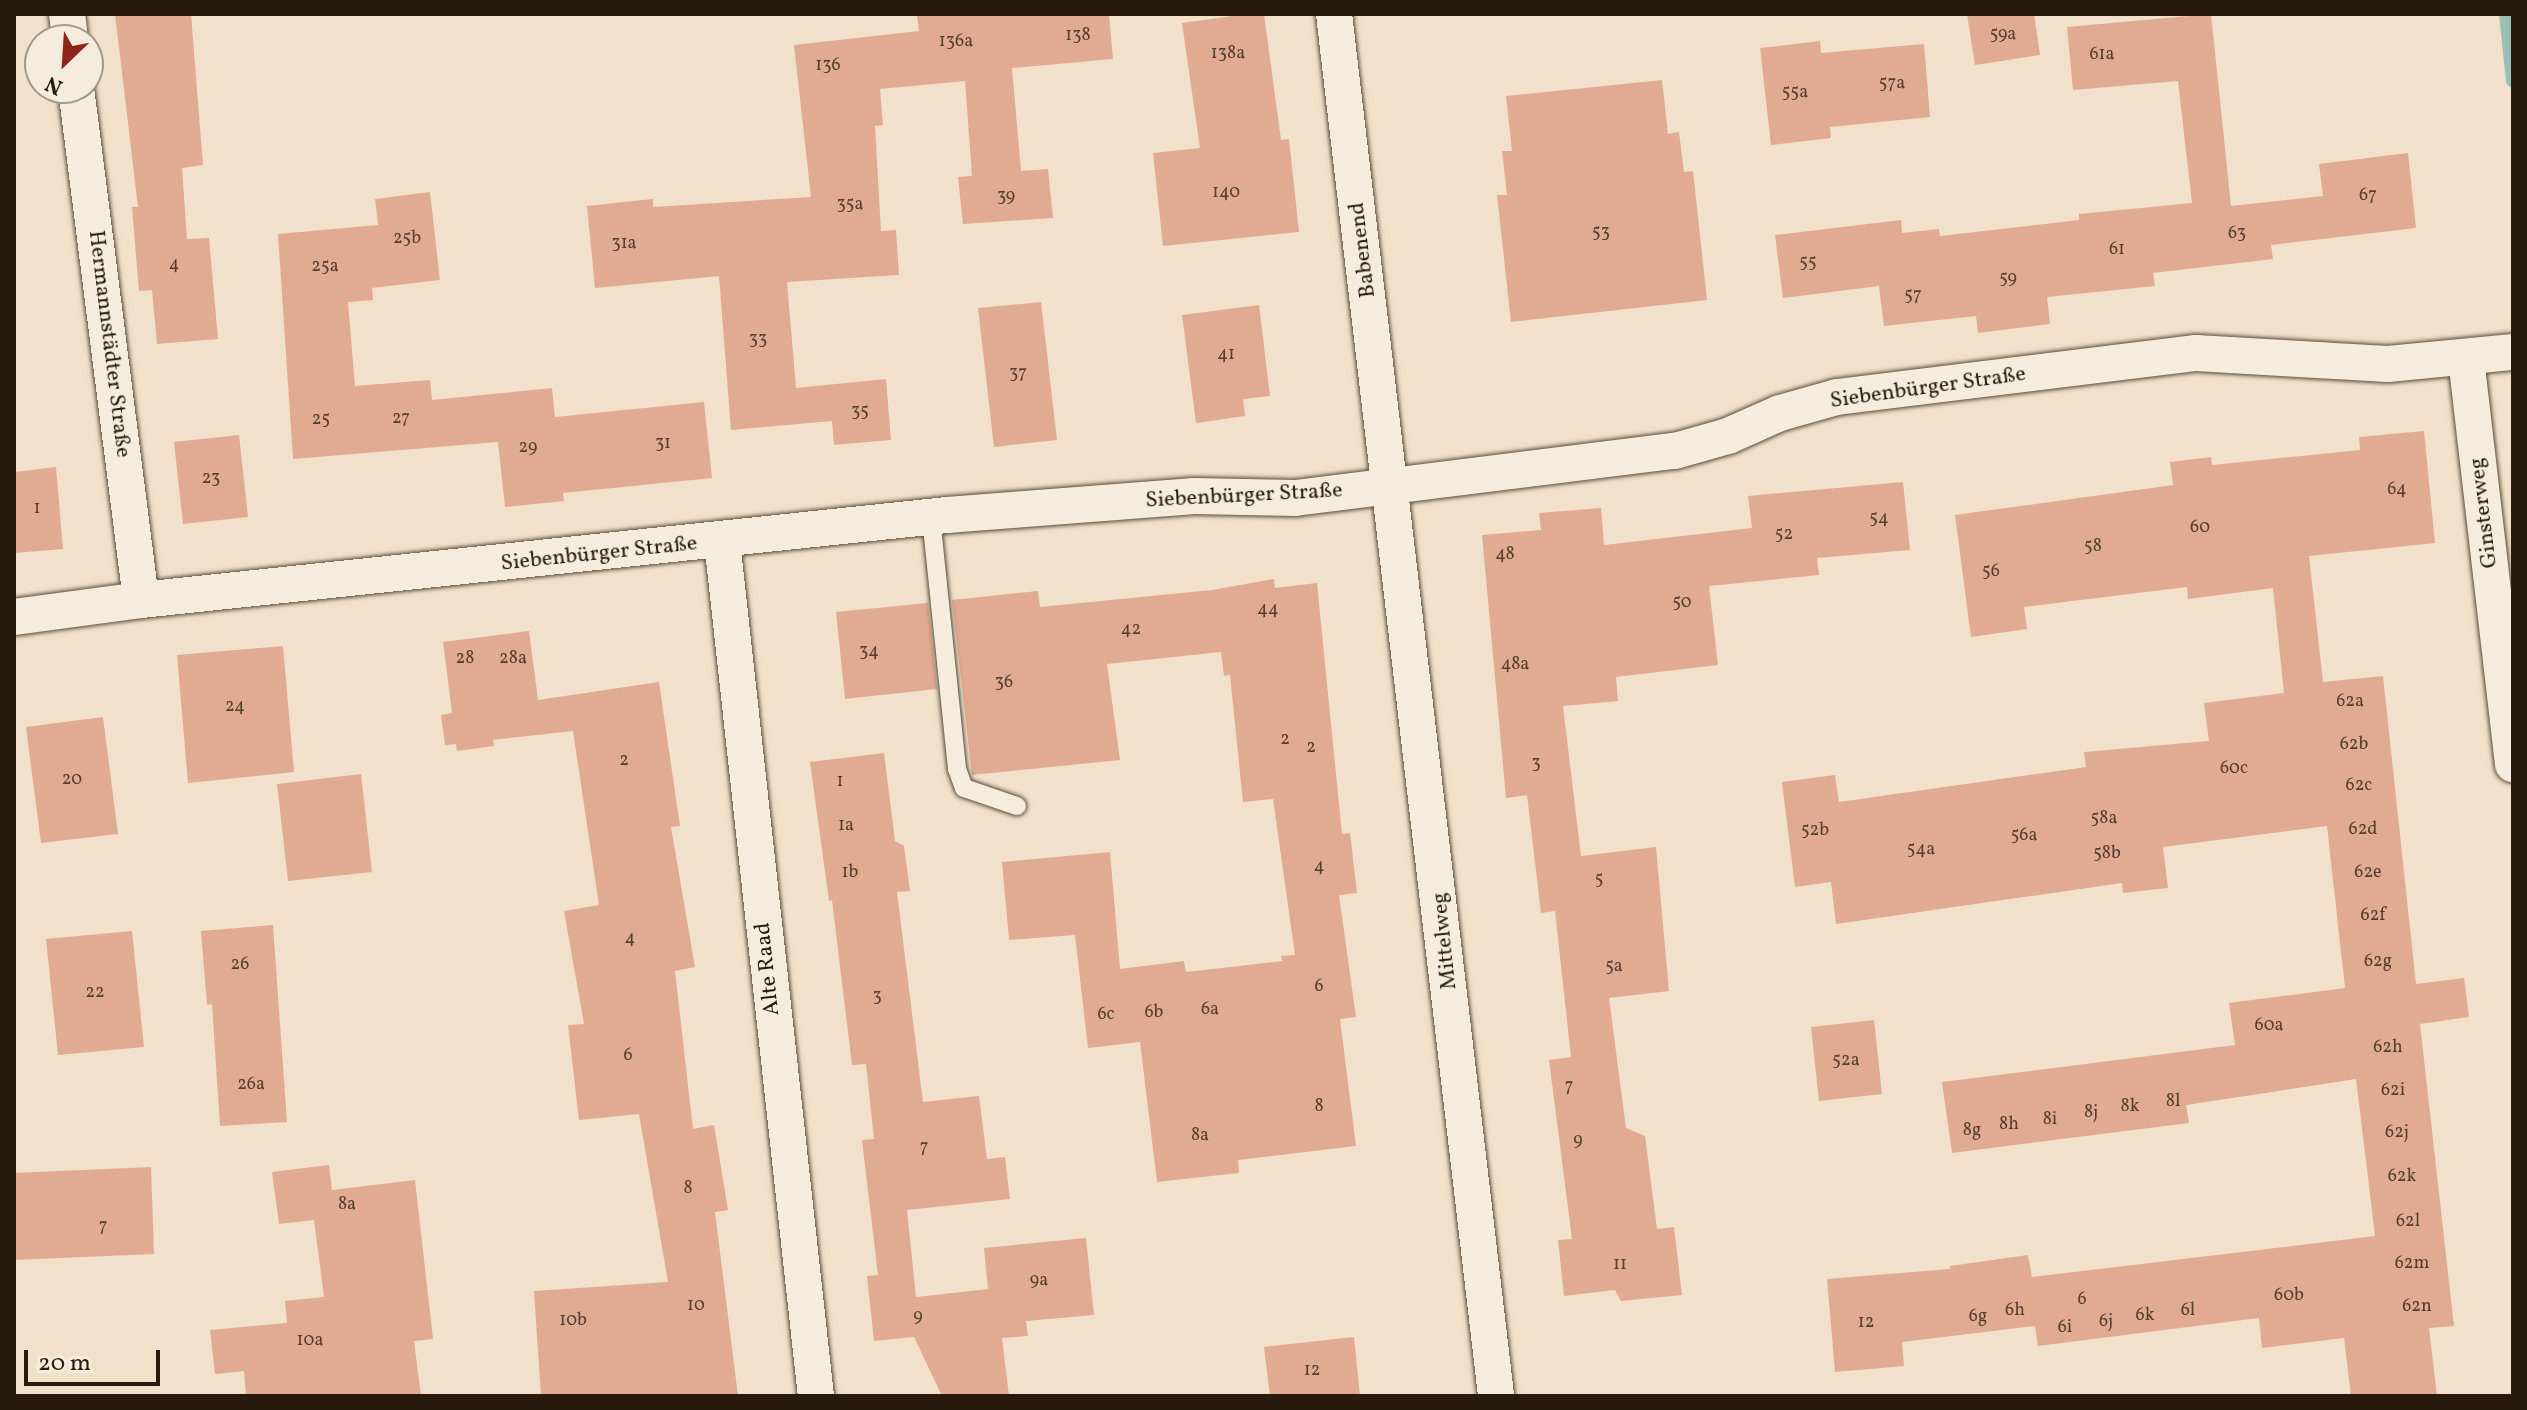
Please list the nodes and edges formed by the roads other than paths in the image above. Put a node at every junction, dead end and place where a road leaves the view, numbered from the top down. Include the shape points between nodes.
1 (1334, 14) edge
2 (78, 104) edge
3 (2513, 352) edge
4 (2466, 358) junction
5 (1391, 486) junction
6 (931, 517) junction
7 (722, 541) junction
8 (141, 600) junction
9 (14, 617) edge
10 (2513, 764) edge
11 (1017, 806) dead end
12 (816, 1396) edge
13 (1496, 1396) edge

1 - 5 street, Babenend
2 - 8 street, Hermannstädter Straße
3 - 4 street, Siebenbürger Straße
4 - 5 street, Siebenbürger Straße via 2388,364 2196,353 1837,397 1675,451
4 - 10 street, Ginsterweg
5 - 6 street, Siebenbürger Straße via 1295,498 1194,496
5 - 13 street, Mittelweg
6 - 7 street, Siebenbürger Straße
6 - 11 lane via 957,769 964,788
7 - 8 street, Siebenbürger Straße
7 - 12 street, Alte Raad
8 - 9 street, Siebenbürger Straße

